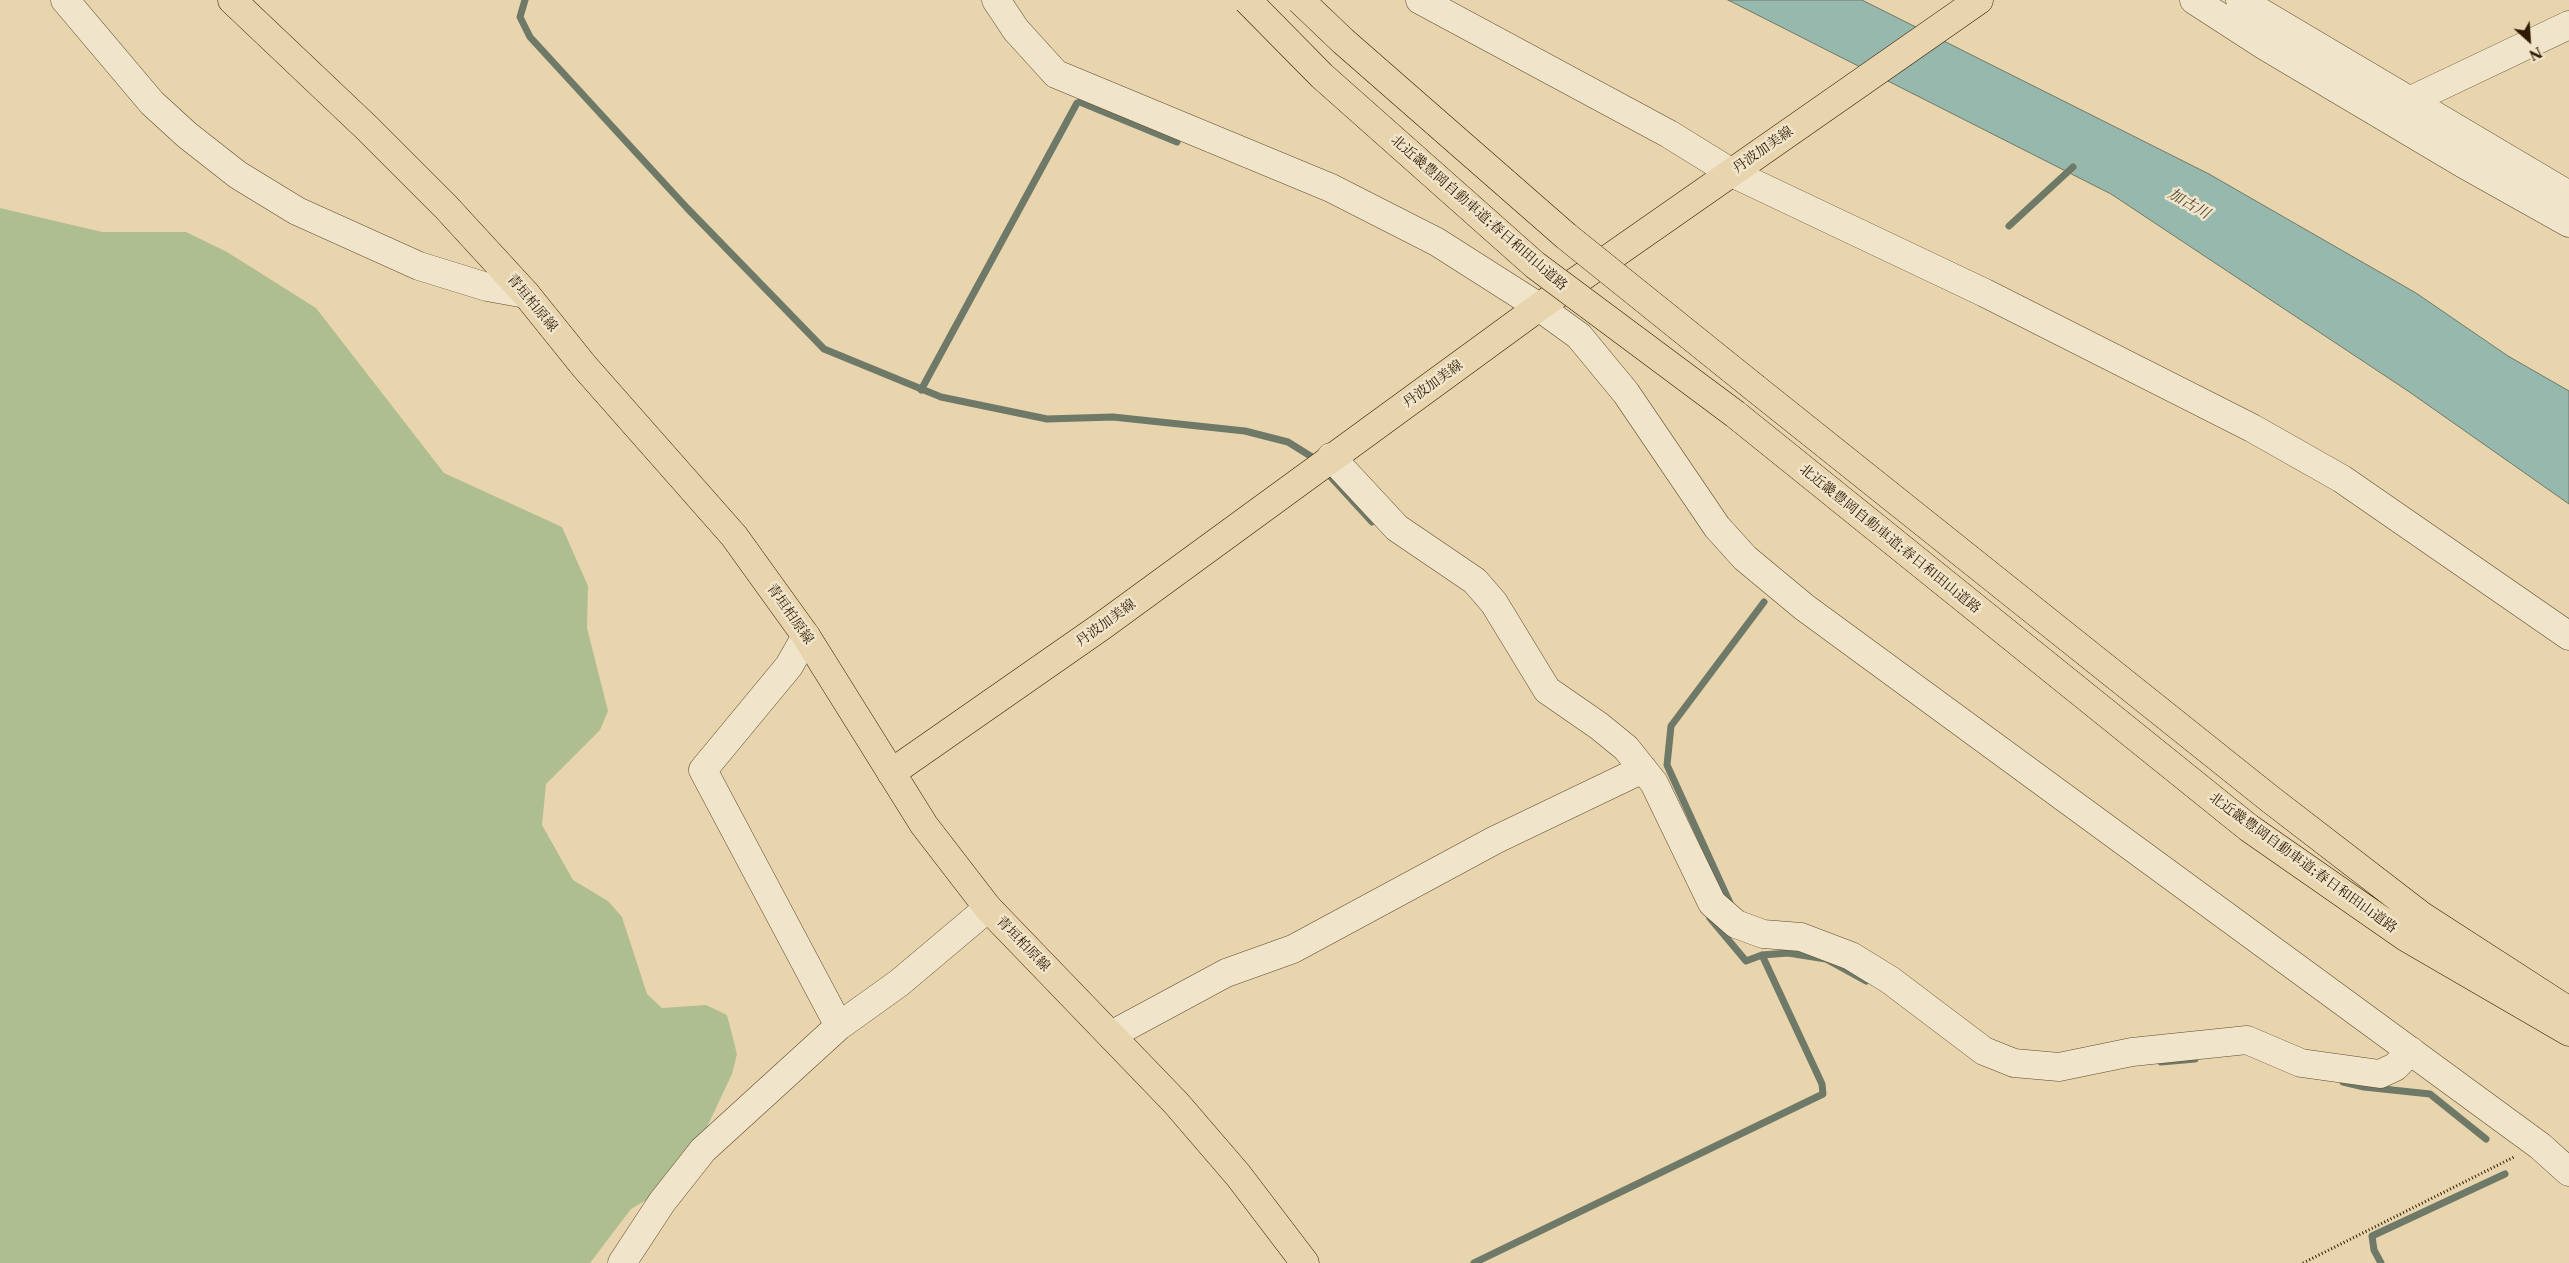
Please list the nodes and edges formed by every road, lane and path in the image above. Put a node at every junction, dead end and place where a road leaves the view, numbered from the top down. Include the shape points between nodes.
1 (65, 0) edge
2 (232, 0) edge
3 (996, 0) edge
4 (1247, 0) edge
5 (1300, 0) edge
6 (1420, 0) edge
7 (1978, 0) edge
8 (2240, 0) edge
9 (2204, 2) edge
10 (2569, 25) edge
11 (2409, 101) junction
12 (1740, 167) junction
13 (2569, 195) edge
14 (2569, 223) edge
15 (526, 294) junction
16 (1539, 307) junction
17 (1331, 457) junction
18 (806, 636) junction
19 (2569, 636) edge
20 (1643, 769) junction
21 (891, 773) junction
22 (988, 908) junction
23 (2569, 1011) edge
24 (839, 1026) junction
25 (2569, 1032) edge
26 (1111, 1035) junction
27 (2411, 1051) junction
28 (2540, 1146) junction
29 (2569, 1172) edge
30 (622, 1263) edge
31 (1305, 1263) edge
32 (2303, 1263) edge

1 - 15 street via 152,103 238,175 297,211 419,266
2 - 15 main road, 青垣柏原線 via 368,128
3 - 16 street via 1016,30 1056,74 1331,188 1437,242
4 - 25 main road, 北近畿豊岡自動車道;春日和田山道路, bridge via 1322,76 1536,264 1734,414 2249,828 2407,938
5 - 23 main road, 北近畿豊岡自動車道;春日和田山道路, bridge via 1566,236 2270,800 2414,910
6 - 12 street via 1669,134
7 - 12 main road, 丹波加美線
8 - 11 street
9 - 14 street via 2265,46
10 - 11 street
11 - 13 street
12 - 16 main road, 丹波加美線
12 - 19 street via 2260,433 2342,479
15 - 18 main road, 青垣柏原線 via 584,366 734,536
16 - 17 main road, 丹波加美線
16 - 27 street via 1578,336 1626,393 1717,527 1746,558 1812,613
17 - 20 street via 1397,528 1475,581 1494,603 1547,690 1626,748
17 - 21 main road, 丹波加美線 via 1102,626
18 - 21 main road, 青垣柏原線
18 - 24 street via 789,666 703,770
20 - 26 street via 1495,840 1292,949 1226,974
20 - 27 street via 1654,783 1712,903 1736,924 1763,934 1802,937 1851,956 1890,980 1984,1051 2014,1063 2059,1068 2132,1052 2247,1040 2301,1063 2380,1074 2395,1067
21 - 22 main road, 青垣柏原線 via 924,825
22 - 24 street via 899,983
22 - 26 main road, 青垣柏原線
24 - 30 street via 703,1150 662,1202
26 - 31 main road, 青垣柏原線 via 1176,1103
27 - 28 street
28 - 29 street
28 - 32 path

